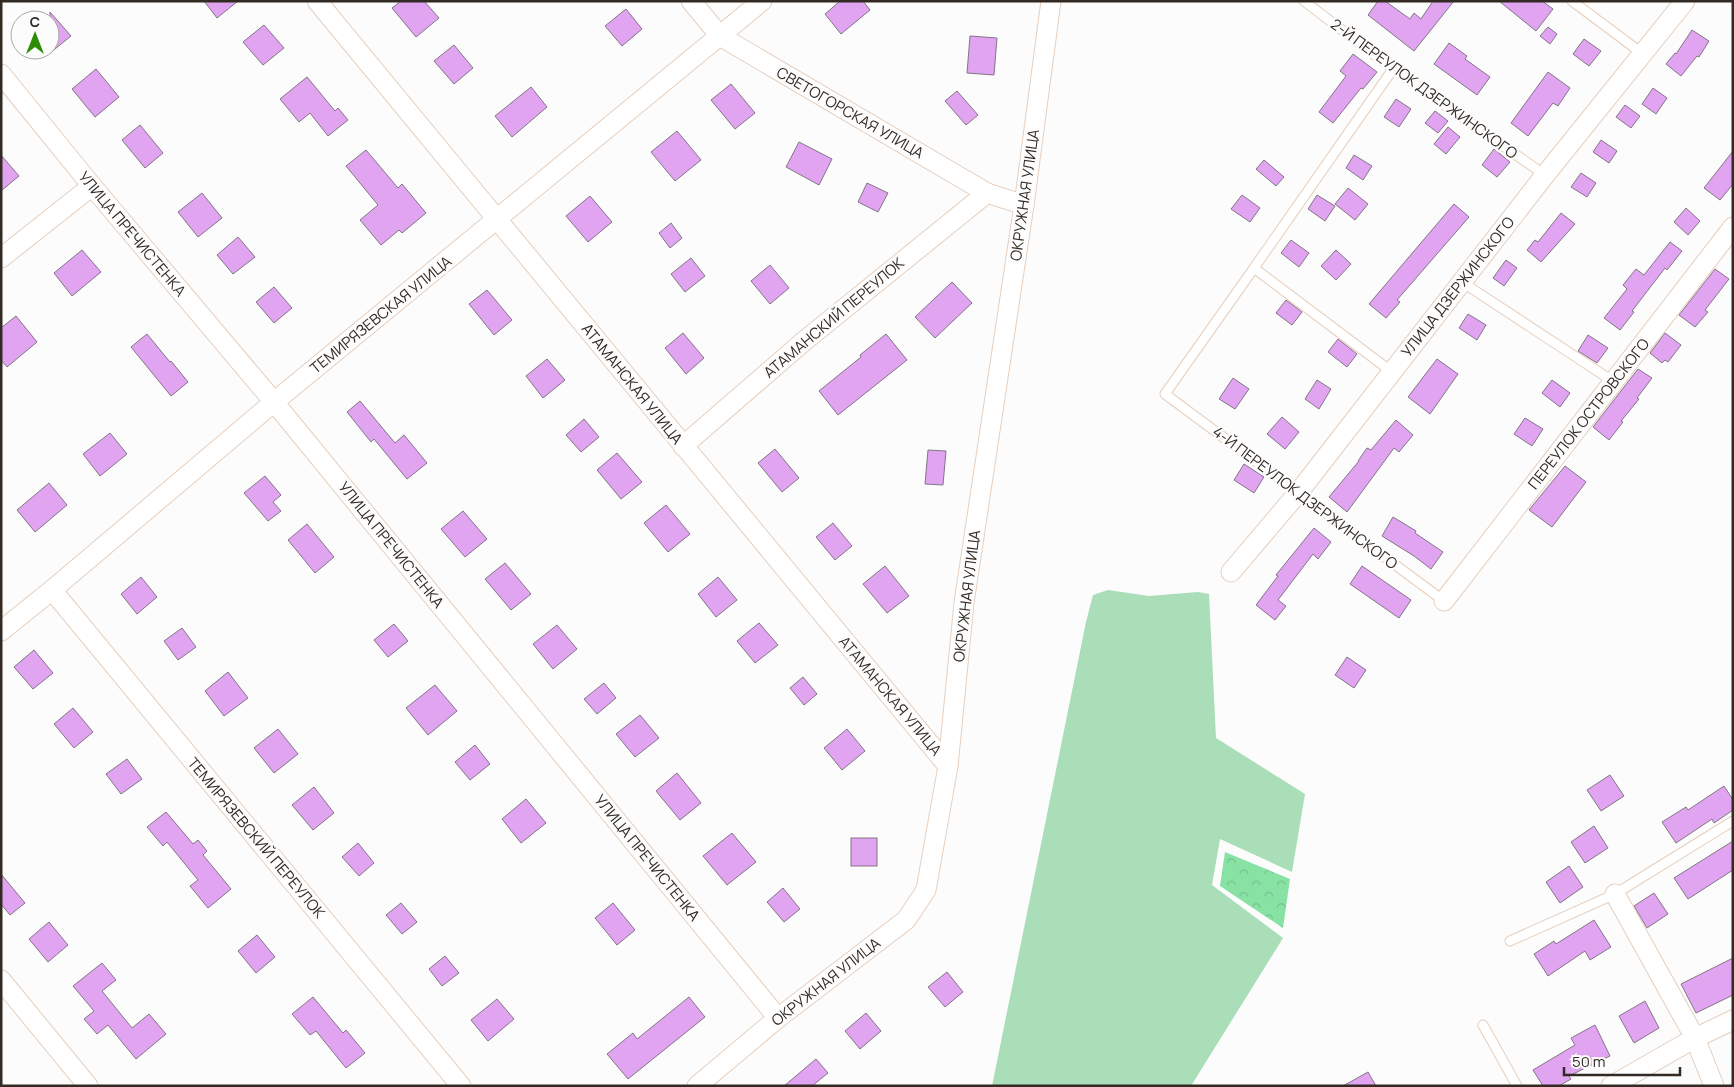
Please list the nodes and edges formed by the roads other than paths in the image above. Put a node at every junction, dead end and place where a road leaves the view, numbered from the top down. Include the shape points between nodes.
1 (317, 1) edge
2 (691, 1) edge
3 (762, 1) edge
4 (1051, 1) edge
5 (1304, 1) edge
6 (1572, 1) edge
7 (1685, 1) edge
8 (720, 36) junction
9 (1643, 54) junction
10 (1393, 69) junction
11 (1, 74) edge
12 (1545, 175) junction
13 (92, 186) junction
14 (987, 193) junction
15 (1024, 205) junction
16 (497, 220) junction
17 (1733, 228) edge
18 (1, 258) edge
19 (1254, 268) junction
20 (1461, 282) junction
21 (1392, 372) junction
22 (1614, 382) junction
23 (274, 402) junction
24 (683, 446) junction
25 (1298, 493) junction
26 (1231, 572) dead end
27 (52, 590) junction
28 (1444, 601) joint
29 (1, 631) edge
30 (948, 766) junction
31 (1733, 821) edge
32 (1615, 894) junction
33 (1510, 941) dead end
34 (1, 980) edge
35 (778, 1018) junction
36 (1733, 1020) edge
37 (1484, 1025) dead end
38 (1696, 1038) junction
39 (88, 1086) edge
40 (461, 1086) edge
41 (697, 1086) edge
42 (1517, 1086) edge
43 (1611, 1086) edge
44 (1714, 1086) edge

1 - 16 street, АТАМАНСКАЯ УЛИЦА
2 - 8 street, СВЕТОГОРСКАЯ УЛИЦА
3 - 8 street, ТЕМИРЯЗЕВСКАЯ УЛИЦА
4 - 15 street, ОКРУЖНАЯ УЛИЦА
5 - 10 lane, 2-Й ПЕРЕУЛОК ДЗЕРЖИНСКОГО
6 - 9 lane
7 - 9 street, УЛИЦА ДЗЕРЖИНСКОГО
8 - 14 street, СВЕТОГОРСКАЯ УЛИЦА
8 - 16 street, ТЕМИРЯЗЕВСКАЯ УЛИЦА
9 - 12 street, УЛИЦА ДЗЕРЖИНСКОГО
10 - 12 lane, 2-Й ПЕРЕУЛОК ДЗЕРЖИНСКОГО
10 - 19 lane
11 - 13 street, УЛИЦА ПРЕЧИСТЕНКА
12 - 20 street, УЛИЦА ДЗЕРЖИНСКОГО
13 - 18 street
13 - 23 street, УЛИЦА ПРЕЧИСТЕНКА
14 - 15 street, СВЕТОГОРСКАЯ УЛИЦА
14 - 24 street, АТАМАНСКИЙ ПЕРЕУЛОК via 803,342
15 - 30 street, ОКРУЖНАЯ УЛИЦА via 964,603
16 - 23 street, ТЕМИРЯЗЕВСКАЯ УЛИЦА
16 - 24 street, АТАМАНСКАЯ УЛИЦА
17 - 22 street, ПЕРЕУЛОК ОСТРОВСКОГО
19 - 21 lane
19 - 25 lane, 4-Й ПЕРЕУЛОК ДЗЕРЖИНСКОГО via 1165,394
20 - 21 street, УЛИЦА ДЗЕРЖИНСКОГО
20 - 22 lane
21 - 25 street, УЛИЦА ДЗЕРЖИНСКОГО
22 - 28 street, ПЕРЕУЛОК ОСТРОВСКОГО
23 - 27 street, ТЕМИРЯЗЕВСКАЯ УЛИЦА
23 - 35 street, УЛИЦА ПРЕЧИСТЕНКА
24 - 30 street, АТАМАНСКАЯ УЛИЦА
25 - 26 street, УЛИЦА ДЗЕРЖИНСКОГО
25 - 28 lane, 4-Й ПЕРЕУЛОК ДЗЕРЖИНСКОГО
27 - 29 street, ТЕМИРЯЗЕВСКАЯ УЛИЦА
27 - 40 street, ТЕМИРЯЗЕВСКИЙ ПЕРЕУЛОК
30 - 35 street, ОКРУЖНАЯ УЛИЦА via 926,890 906,920
31 - 32 lane
32 - 33 lane
32 - 38 street
34 - 39 street
35 - 41 street, ОКРУЖНАЯ УЛИЦА
36 - 38 street
37 - 42 lane
38 - 43 street
38 - 44 street

